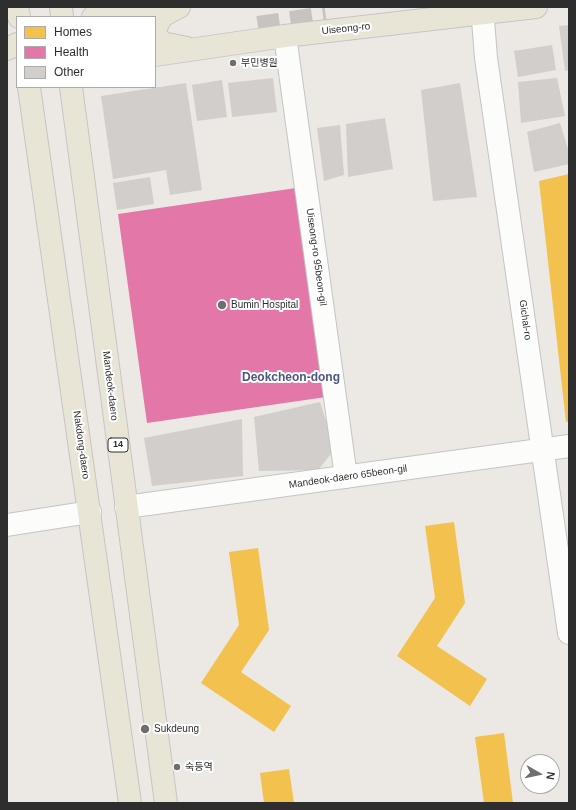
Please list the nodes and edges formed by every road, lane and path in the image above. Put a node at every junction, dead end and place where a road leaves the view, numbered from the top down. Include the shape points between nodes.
1 (157, 7) edge
2 (179, 7) edge
3 (536, 7) edge
4 (483, 10) edge
5 (99, 16) edge
6 (156, 27) edge
7 (258, 27) tunnel mouth
8 (156, 35) edge
9 (285, 36) junction
10 (16, 44) edge
11 (7, 49) edge
12 (192, 49) junction
13 (156, 55) edge
14 (29, 88) edge
15 (71, 88) edge
16 (569, 446) edge
17 (544, 450) junction
18 (346, 478) junction
19 (126, 507) junction
20 (90, 512) junction
21 (7, 525) edge
22 (569, 633) edge
23 (130, 803) edge
24 (166, 803) edge

1 - 5 main road
2 - 6 main road via 162,16
3 - 4 main road, Uiseong-ro
4 - 9 main road, Uiseong-ro
4 - 17 street, Gichal-ro via 486,58
7 - 12 main road via 202,36
8 - 12 main road via 162,43
9 - 12 main road, Uiseong-ro
9 - 18 street, Uiseong-ro 95beon-gil
10 - 11 main road
12 - 13 main road, Uiseong-ro
14 - 20 main road, Nakdong-daero
15 - 19 main road, Mandeok-daero / 14
16 - 17 street, Mandeok-daero 65beon-gil
17 - 18 street, Mandeok-daero 65beon-gil
17 - 22 street, Gichal-ro
18 - 19 street, Mandeok-daero 65beon-gil
19 - 24 main road, Mandeok-daero / 14
20 - 21 street
20 - 23 main road, Nakdong-daero

